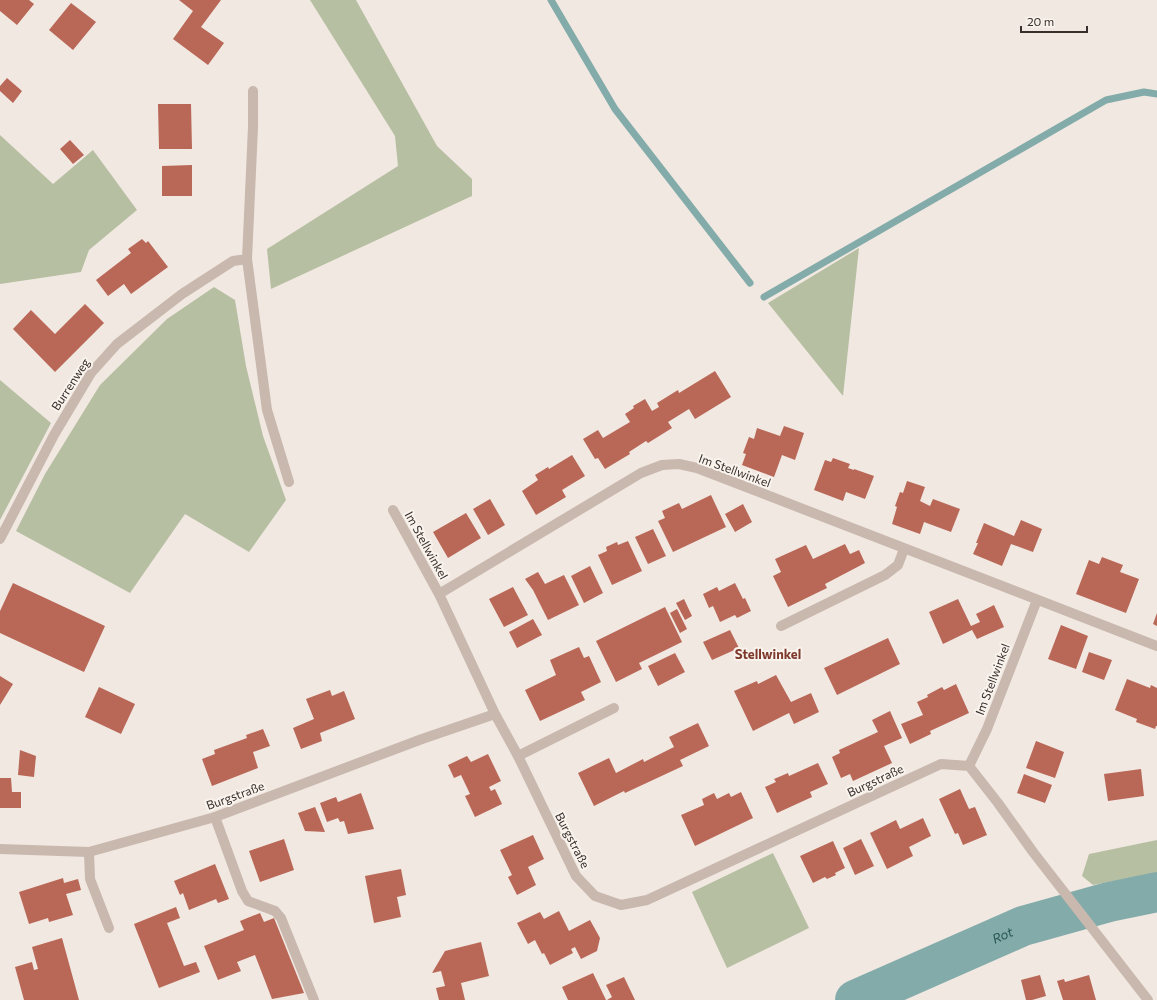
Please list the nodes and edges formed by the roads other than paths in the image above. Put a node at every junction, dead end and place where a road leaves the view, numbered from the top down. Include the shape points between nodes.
1 (253, 91) dead end
2 (247, 259) junction
3 (289, 482) dead end
4 (393, 510) dead end
5 (0, 539) edge
6 (904, 548) junction
7 (439, 594) junction
8 (1037, 600) junction
9 (781, 626) dead end
10 (1157, 646) edge
11 (614, 708) dead end
12 (495, 714) junction
13 (518, 756) junction
14 (969, 766) junction
15 (215, 817) junction
16 (0, 849) edge
17 (89, 852) junction
18 (109, 928) dead end
19 (314, 1000) edge
20 (1148, 1000) edge

1 - 2 street
2 - 3 street via 267,410
2 - 5 street, Burrenweg via 233,261 182,294 117,344 91,373 54,435
4 - 7 street, Im Stellwinkel
6 - 7 street, Im Stellwinkel via 697,468 680,464 662,465 641,473
6 - 8 street, Im Stellwinkel
6 - 9 street via 898,565 885,575
7 - 12 street, Im Stellwinkel
8 - 10 street, Im Stellwinkel
8 - 14 street, Im Stellwinkel
11 - 13 street
12 - 13 street, Burgstraße
12 - 15 street, Burgstraße
13 - 14 street, Burgstraße via 576,876 596,896 621,905 647,900 941,764
14 - 20 street
15 - 17 street, Burgstraße
15 - 19 street via 242,891 248,901 276,911 281,918
16 - 17 street, Burgstraße
17 - 18 street via 90,879

